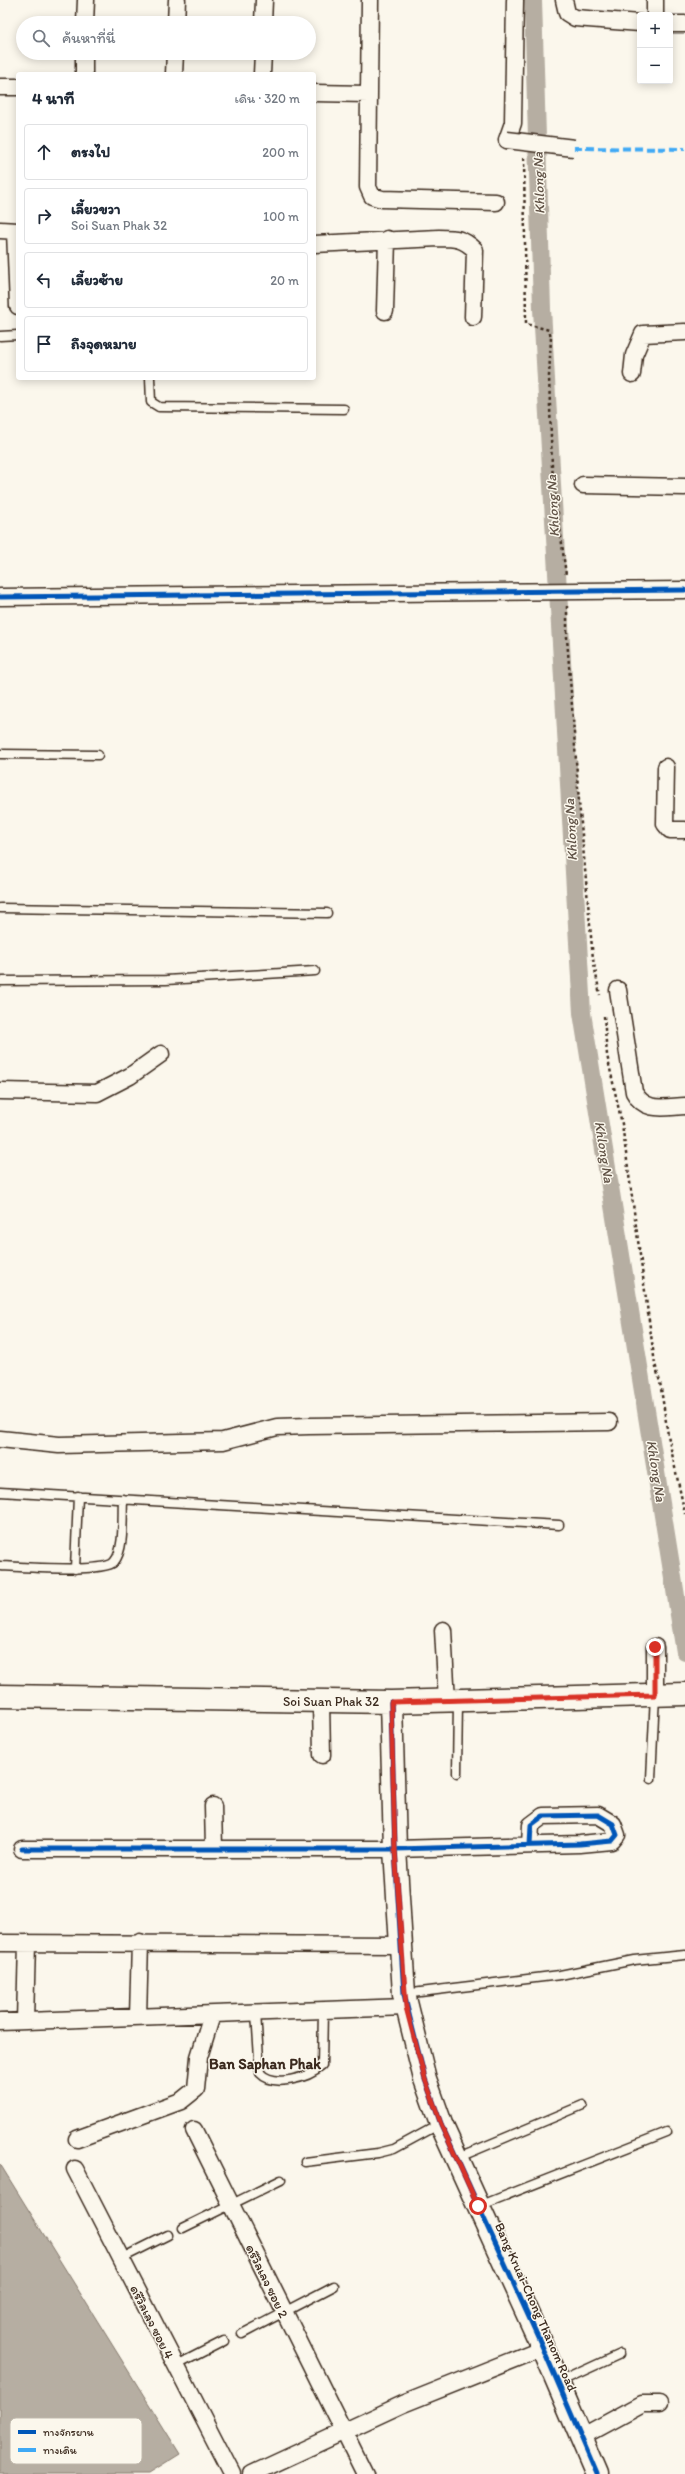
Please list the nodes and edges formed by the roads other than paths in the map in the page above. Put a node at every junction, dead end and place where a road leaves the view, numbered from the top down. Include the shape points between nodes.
1 (86, 0) edge
2 (177, 0) edge
3 (264, 0) edge
4 (370, 0) edge
5 (515, 0) edge
6 (564, 0) edge
7 (655, 0) edge
8 (655, 12) edge
9 (85, 16) edge
10 (176, 16) edge
11 (263, 16) edge
12 (637, 23) edge
13 (673, 24) edge
14 (685, 24) edge
15 (84, 60) edge
16 (175, 60) edge
17 (263, 60) edge
18 (84, 72) edge
19 (174, 72) edge
20 (262, 72) edge
21 (0, 87) edge
22 (16, 87) edge
23 (316, 93) edge
24 (368, 94) junction
25 (574, 148) dead end
26 (496, 202) dead end
27 (11, 230) edge
28 (387, 238) junction
29 (316, 244) edge
30 (16, 284) edge
31 (384, 310) dead end
32 (474, 317) dead end
33 (685, 332) edge
34 (16, 335) edge
35 (0, 336) edge
36 (632, 374) dead end
37 (150, 380) edge
38 (344, 409) dead end
39 (583, 485) dead end
40 (685, 486) edge
41 (685, 590) edge
42 (0, 597) edge
43 (0, 754) edge
44 (98, 755) dead end
45 (666, 767) dead end
46 (685, 830) edge
47 (0, 908) edge
48 (327, 913) dead end
49 (315, 971) dead end
50 (0, 981) edge
51 (618, 990) dead end
52 (161, 1054) dead end
53 (0, 1091) edge
54 (685, 1106) edge
55 (609, 1422) dead end
56 (0, 1439) edge
57 (0, 1492) edge
58 (78, 1496) junction
59 (123, 1499) junction
60 (559, 1525) dead end
61 (0, 1566) edge
62 (75, 1569) junction
63 (443, 1630) dead end
64 (655, 1647) dead end
65 (685, 1694) edge
66 (655, 1695) junction
67 (0, 1696) edge
68 (453, 1701) junction
69 (321, 1702) junction
70 (391, 1702) junction
71 (322, 1755) dead end
72 (457, 1773) dead end
73 (651, 1779) dead end
74 (213, 1806) dead end
75 (530, 1845) junction
76 (22, 1849) dead end
77 (214, 1849) junction
78 (395, 1849) junction
79 (140, 1942) junction
80 (0, 1943) edge
81 (27, 1943) junction
82 (400, 1945) junction
83 (685, 1955) edge
84 (405, 2000) junction
85 (323, 2010) junction
86 (256, 2013) junction
87 (212, 2015) junction
88 (138, 2017) junction
89 (25, 2021) junction
90 (0, 2022) edge
91 (583, 2105) dead end
92 (441, 2124) junction
93 (194, 2130) dead end
94 (667, 2132) dead end
95 (77, 2139) dead end
96 (456, 2158) junction
97 (305, 2162) dead end
98 (75, 2169) dead end
99 (281, 2180) dead end
100 (230, 2205) junction
101 (478, 2206) junction
102 (183, 2228) dead end
103 (168, 2235) dead end
104 (120, 2259) junction
105 (334, 2286) dead end
106 (283, 2312) junction
107 (242, 2334) dead end
108 (224, 2341) dead end
109 (543, 2348) junction
110 (620, 2354) dead end
111 (175, 2366) junction
112 (558, 2383) junction
113 (660, 2404) dead end
114 (343, 2431) junction
115 (581, 2437) junction
116 (232, 2474) edge
117 (252, 2474) edge
118 (365, 2474) edge
119 (597, 2474) edge

1 - 9 street
2 - 10 street
3 - 11 street
4 - 24 street
5 - 25 street, bridge via 513,123 507,140
6 - 12 street via 567,13 575,18
7 - 8 street
13 - 14 street
15 - 18 street
16 - 19 street
17 - 20 street
21 - 22 street
23 - 24 street
24 - 26 street via 368,187 372,196 382,199
27 - 30 street
28 - 29 street
28 - 31 street
28 - 32 street via 458,238 466,241 475,250
33 - 36 street via 643,334 634,355
34 - 35 lane
37 - 38 lane via 151,402 159,407
39 - 40 street
41 - 42 street
43 - 44 lane
45 - 46 street via 665,824 670,830
47 - 48 lane
49 - 50 lane via 166,980
51 - 54 street via 634,1092 639,1102 648,1108
52 - 53 street via 130,1076 97,1093
55 - 56 street via 277,1427 222,1441 169,1443 59,1445
57 - 58 lane
58 - 59 lane
58 - 62 lane
59 - 60 lane
59 - 62 lane via 120,1552 114,1562 108,1566
61 - 62 lane
63 - 68 street
64 - 66 street
65 - 66 street, Soi Suan Phak 32
66 - 68 street, Soi Suan Phak 32
66 - 73 lane
67 - 69 street, Soi Suan Phak 32
68 - 70 street, Soi Suan Phak 32
68 - 72 lane
69 - 70 street, Soi Suan Phak 32
69 - 71 street
70 - 78 street, Bang Kruai-Chong Thanom Road
74 - 77 street
75 - 75 street via 531,1825 543,1816 598,1815 612,1824 617,1835 612,1841
75 - 78 street
76 - 77 street
77 - 78 street
78 - 82 street, Bang Kruai-Chong Thanom Road
79 - 81 street
79 - 82 street
79 - 88 street
80 - 81 street
81 - 89 street
82 - 84 street, Bang Kruai-Chong Thanom Road
83 - 84 lane via 634,1960 560,1975
84 - 85 street
84 - 92 street, Bang Kruai-Chong Thanom Road via 425,2079
85 - 86 street
85 - 86 lane via 322,2066 308,2075 272,2081 260,2073
86 - 87 street
87 - 88 street
87 - 95 street via 199,2057 196,2089 191,2095
88 - 89 street
89 - 90 street
91 - 96 lane
92 - 96 street, Bang Kruai-Chong Thanom Road
92 - 97 lane via 394,2149
93 - 100 street, ดรีวิลเลจ ซอย 2
94 - 101 lane
96 - 101 street, Bang Kruai-Chong Thanom Road
98 - 104 street, ดรีวิลเลจ ซอย 4
99 - 100 lane
100 - 102 lane
100 - 106 street, ดรีวิลเลจ ซอย 2
101 - 109 street, Bang Kruai-Chong Thanom Road
103 - 104 lane
104 - 111 street, ดรีวิลเลจ ซอย 4
105 - 106 lane
106 - 107 lane
106 - 114 street, ดรีวิลเลจ ซอย 2
108 - 111 lane
109 - 112 street, Bang Kruai-Chong Thanom Road
109 - 114 street
110 - 112 lane
111 - 116 street, ดรีวิลเลจ ซอย 4
112 - 115 street, Bang Kruai-Chong Thanom Road
113 - 115 street via 642,2404
114 - 117 street
114 - 118 street, ดรีวิลเลจ ซอย 2
115 - 119 street, Bang Kruai-Chong Thanom Road

